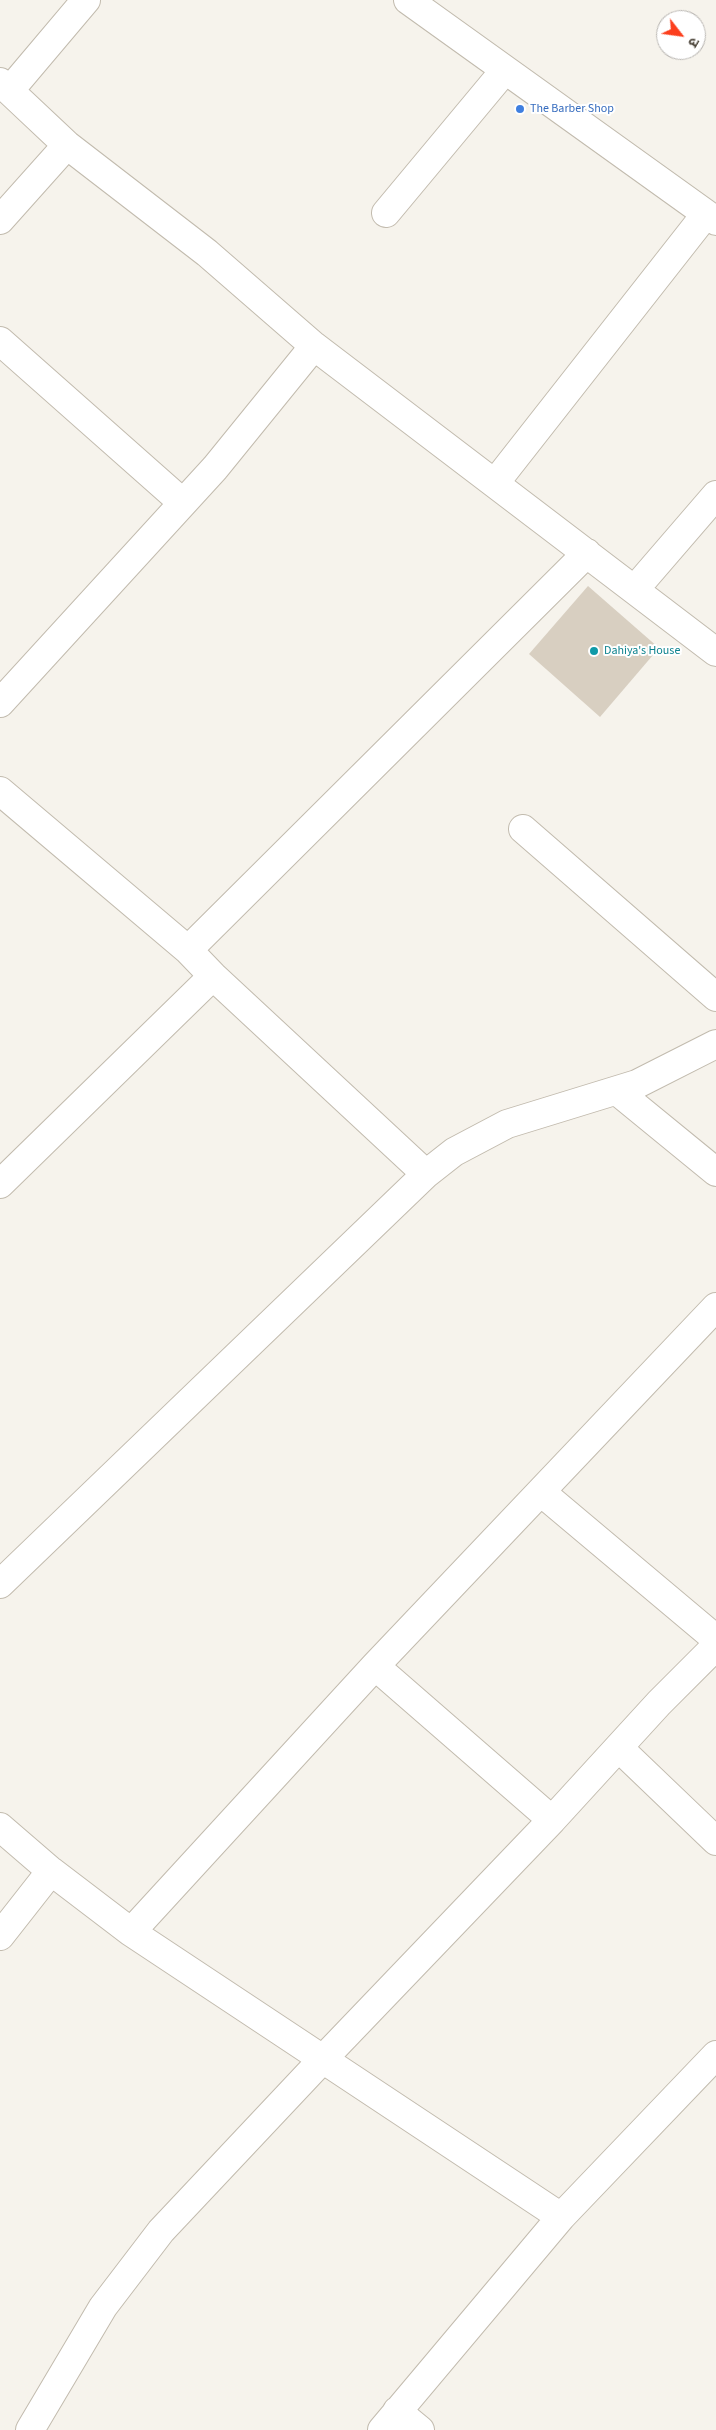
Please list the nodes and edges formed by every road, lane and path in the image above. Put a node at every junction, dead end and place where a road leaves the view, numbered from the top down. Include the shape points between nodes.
1 (86, 0) edge
2 (408, 0) edge
3 (505, 70) junction
4 (5, 86) edge
5 (67, 145) junction
6 (386, 213) dead end
7 (711, 217) edge
8 (0, 220) edge
9 (0, 340) edge
10 (314, 346) junction
11 (495, 483) junction
12 (716, 495) edge
13 (183, 504) junction
14 (587, 553) junction
15 (634, 589) junction
16 (716, 652) edge
17 (0, 704) edge
18 (0, 791) edge
19 (523, 829) dead end
20 (188, 950) junction
21 (212, 976) junction
22 (716, 997) edge
23 (716, 1044) edge
24 (617, 1091) junction
25 (716, 1172) edge
26 (426, 1174) junction
27 (0, 1184) edge
28 (716, 1307) edge
29 (542, 1492) junction
30 (0, 1584) edge
31 (716, 1639) edge
32 (716, 1646) edge
33 (375, 1666) junction
34 (619, 1748) junction
35 (552, 1820) junction
36 (0, 1827) edge
37 (716, 1840) edge
38 (51, 1871) junction
39 (131, 1932) junction
40 (0, 1936) edge
41 (716, 2055) edge
42 (322, 2060) junction
43 (561, 2217) junction
44 (390, 2421) edge
45 (30, 2430) edge
46 (420, 2430) edge

1 - 4 street
2 - 3 street
3 - 6 street
3 - 7 street
4 - 5 street
5 - 8 street
5 - 10 street via 207,253
7 - 11 street
9 - 13 street
10 - 11 street
10 - 13 street
11 - 14 street
12 - 15 street
13 - 17 street
14 - 15 street
14 - 20 street
15 - 16 street
18 - 20 street
19 - 22 street
20 - 21 street
21 - 26 street
21 - 27 street
23 - 24 street via 657,1075
24 - 25 street
24 - 26 street via 508,1124 454,1152
26 - 30 street
28 - 29 street
29 - 31 street
29 - 33 street
32 - 34 street
33 - 35 street
33 - 39 street
34 - 35 street
34 - 37 street
35 - 42 street
36 - 38 street
38 - 39 street
38 - 40 street
39 - 42 street
41 - 43 street
42 - 43 street
42 - 45 street via 161,2231 134,2264 103,2307
43 - 44 street
44 - 46 street

